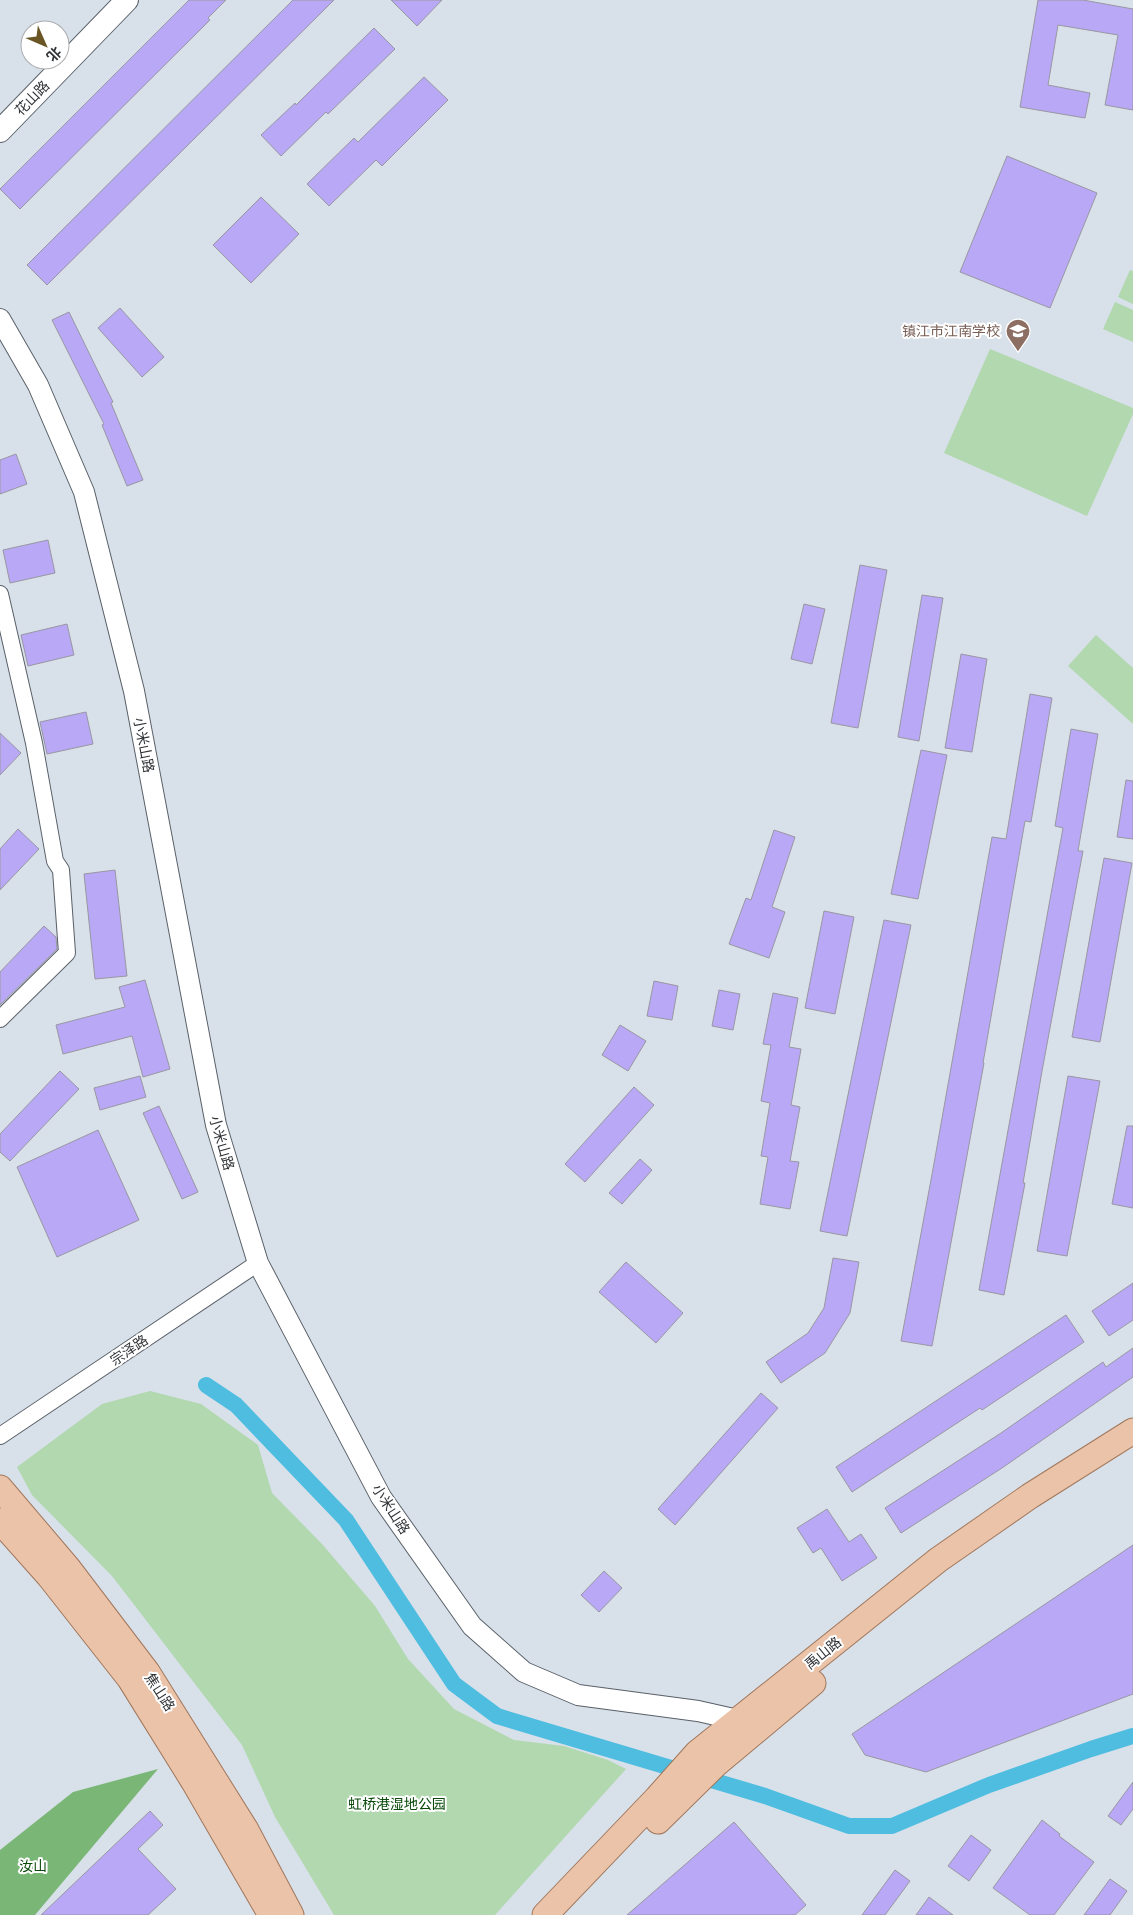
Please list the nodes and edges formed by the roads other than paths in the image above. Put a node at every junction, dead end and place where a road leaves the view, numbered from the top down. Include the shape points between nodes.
1 (127, 0) edge
2 (0, 131) edge
3 (0, 319) edge
4 (0, 594) edge
5 (0, 1019) edge
6 (258, 1263) junction
7 (1133, 1431) edge
8 (0, 1436) edge
9 (1133, 1450) edge
10 (0, 1488) edge
11 (0, 1521) edge
12 (746, 1726) junction
13 (663, 1804) junction
14 (271, 1915) edge
15 (291, 1915) edge
16 (545, 1915) edge
17 (565, 1915) edge

1 - 2 main road, 花山路
3 - 6 street, 小米山路 via 38,385 84,492 134,691 216,1125
4 - 5 street via 34,743 55,861 61,870 67,953
6 - 8 street, 宗泽路
6 - 12 street, 小米山路 via 381,1498 472,1626 524,1672 578,1695 698,1711
7 - 12 main road, 禹山路 via 1030,1496 938,1560
9 - 12 main road, 禹山路 via 946,1572
10 - 15 main road, 焦山路 via 68,1568 147,1672 246,1830
11 - 14 main road, 焦山路 via 49,1576 130,1679
12 - 13 main road, 禹山路 via 706,1759
13 - 16 main road, 禹山路
13 - 17 main road, 禹山路

